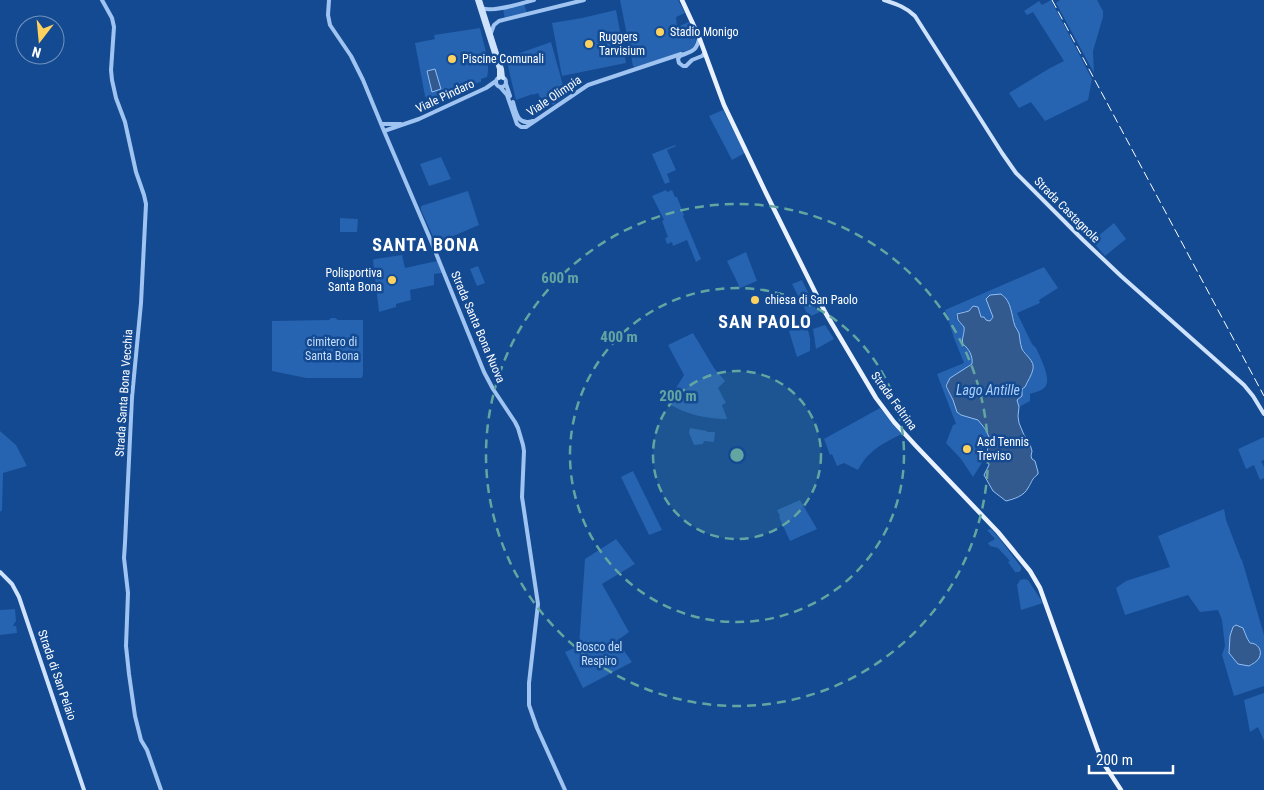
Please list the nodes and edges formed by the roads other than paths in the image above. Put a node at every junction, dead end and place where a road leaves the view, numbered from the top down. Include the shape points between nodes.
1 (102, 0) edge
2 (329, 0) edge
3 (478, 0) edge
4 (534, 0) edge
5 (584, 0) edge
6 (682, 0) edge
7 (884, 0) edge
8 (482, 8) junction
9 (490, 33) junction
10 (699, 37) junction
11 (705, 53) junction
12 (683, 54) junction
13 (698, 57) junction
14 (661, 62) junction
15 (690, 62) junction
16 (708, 62) junction
17 (679, 63) junction
18 (499, 82) junction
19 (535, 120) junction
20 (410, 122) junction
21 (381, 124) junction
22 (399, 124) junction
23 (391, 129) junction
24 (383, 130) junction
25 (387, 139) junction
26 (1264, 414) edge
27 (0, 572) edge
28 (84, 790) edge
29 (161, 790) edge
30 (565, 790) edge
31 (1121, 790) edge

1 - 29 street, Strada Santa Bona Vecchia via 114,25 112,80 146,204 124,558 128,593 126,646 135,716
2 - 21 street, Strada Santa Bona Nuova via 330,25 353,60
3 - 8 main road
3 - 18 main road via 499,69
4 - 8 street via 494,10
5 - 9 street via 499,21
6 - 10 main road, Strada Feltrina
7 - 26 main road, Strada Castagnole via 902,6 915,16 1016,172 1101,257 1244,385
8 - 9 main road
9 - 18 main road via 502,69
10 - 11 main road, Strada Feltrina
10 - 12 street via 695,49
11 - 13 street
11 - 16 main road, Strada Feltrina
12 - 14 street, Viale Olimpia
12 - 15 street via 689,56
12 - 17 street via 678,59
13 - 15 street
13 - 16 street
14 - 17 street, Viale Olimpia
14 - 19 street, Viale Olimpia via 588,85
15 - 17 street via 685,66
16 - 31 main road, Strada Feltrina via 724,105 816,294 876,398 899,428 998,532 1040,588 1102,761
18 - 19 street via 505,80 517,116 522,121
18 - 19 street, Viale Olimpia via 517,124 526,127
18 - 20 street, Viale Pindaro
20 - 22 street, Viale Pindaro
20 - 23 street, Viale Pindaro
21 - 22 street, Viale Pindaro
21 - 24 street, Strada Santa Bona Nuova
22 - 24 street, Viale Pindaro
23 - 24 street, Viale Pindaro
23 - 25 street
24 - 25 street, Strada Santa Bona Nuova
25 - 30 street, Strada Santa Bona Nuova via 484,372 522,438 522,498 538,604 528,704
27 - 28 main road, Strada di San Pelaio via 19,597

